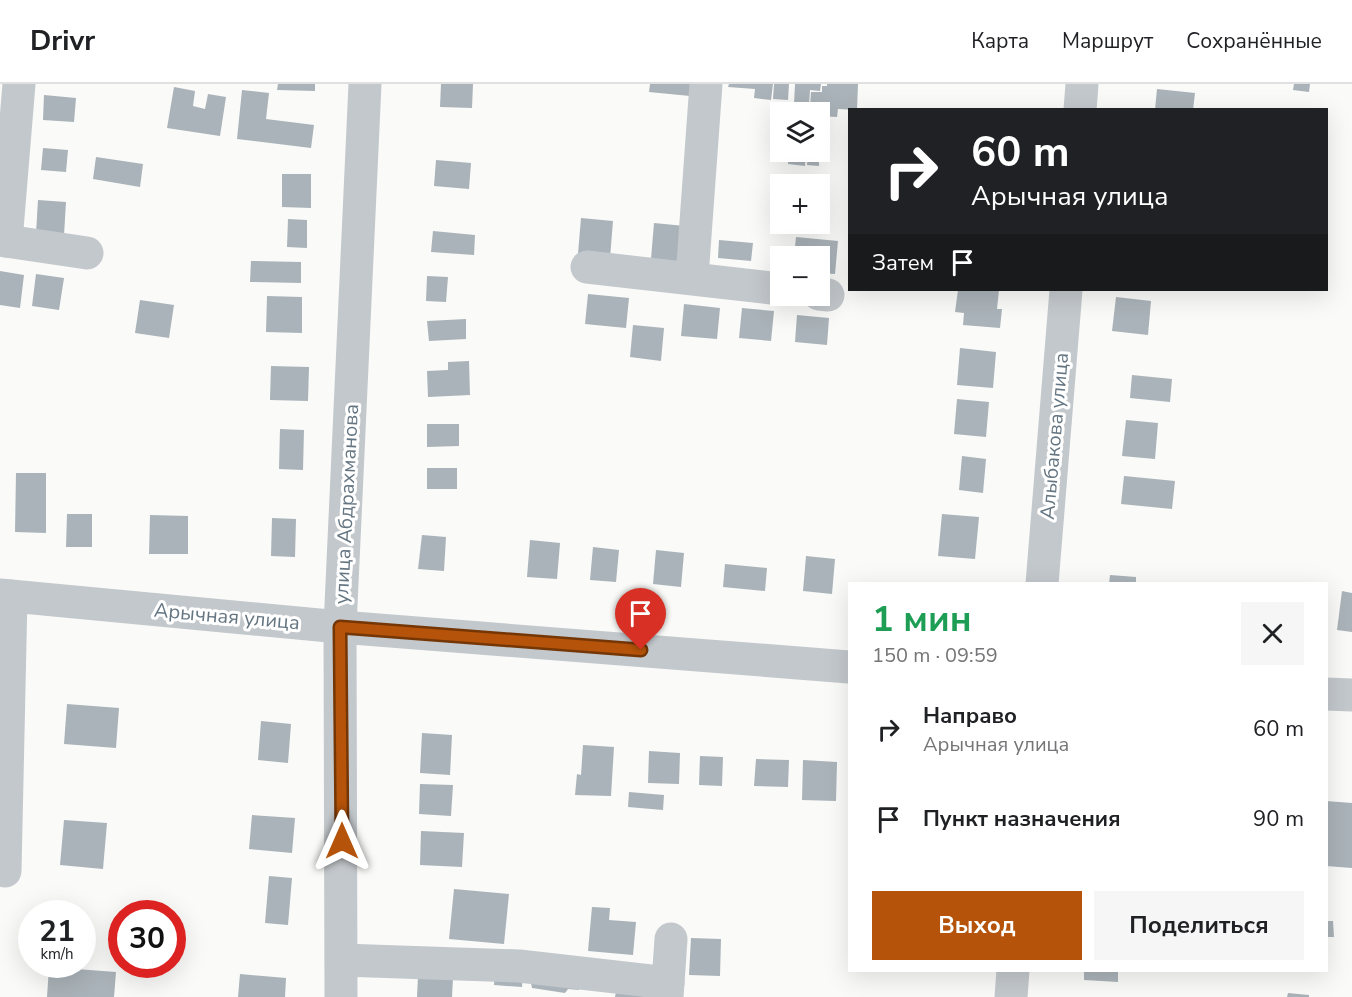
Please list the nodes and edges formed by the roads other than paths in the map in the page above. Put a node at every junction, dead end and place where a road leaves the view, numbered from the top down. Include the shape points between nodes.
1 (19, 84) edge
2 (364, 84) edge
3 (706, 84) edge
4 (1082, 84) edge
5 (1080, 108) edge
6 (3, 241) edge
7 (87, 253) dead end
8 (587, 267) dead end
9 (693, 278) junction
10 (770, 288) edge
11 (1066, 291) edge
12 (1042, 582) edge
13 (5, 596) edge
14 (340, 627) junction
15 (848, 667) edge
16 (1328, 694) edge
17 (1352, 695) edge
18 (5, 871) dead end
19 (671, 939) dead end
20 (342, 960) junction
21 (1013, 972) edge
22 (668, 990) edge
23 (341, 997) edge
24 (1011, 997) edge

1 - 6 street
2 - 14 street, улица Абдрахманова
3 - 9 street
4 - 5 street
6 - 7 street
8 - 9 street
9 - 10 street
11 - 12 street, Алыбакова улица
13 - 14 street, Арычная улица
13 - 18 street
14 - 15 street, Арычная улица
14 - 20 street, улица Абдрахманова
16 - 17 street
19 - 22 street
20 - 22 street via 519,966
20 - 23 street, улица Абдрахманова
21 - 24 street

